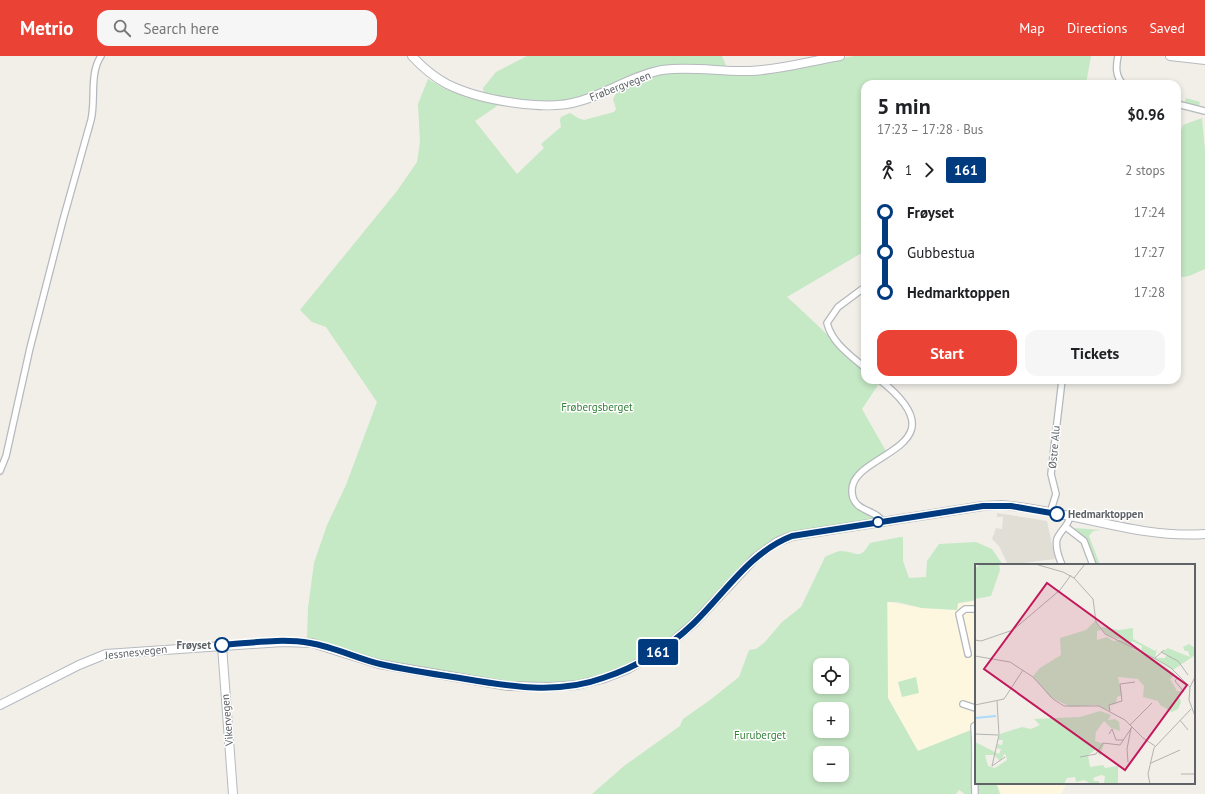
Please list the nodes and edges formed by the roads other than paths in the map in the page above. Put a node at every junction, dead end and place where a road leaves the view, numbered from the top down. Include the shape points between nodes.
1 (101, 56) edge
2 (412, 56) edge
3 (840, 56) edge
4 (1118, 56) edge
5 (1170, 56) edge
6 (1205, 60) edge
7 (1120, 80) edge
8 (1181, 105) edge
9 (1205, 111) edge
10 (861, 290) edge
11 (861, 364) edge
12 (885, 384) edge
13 (1062, 384) edge
14 (0, 471) edge
15 (1050, 513) junction
16 (1070, 517) junction
17 (882, 522) junction
18 (1066, 527) junction
19 (1205, 534) edge
20 (1062, 564) edge
21 (1093, 564) edge
22 (975, 609) edge
23 (222, 646) junction
24 (968, 654) dead end
25 (963, 704) dead end
26 (0, 705) edge
27 (975, 708) dead end
28 (975, 762) edge
29 (233, 794) edge
30 (975, 794) edge

1 - 14 street via 95,70 92,120 63,220 30,348 6,456
2 - 3 main road, Frøbergvegen via 437,78 467,92 516,102 555,106 581,101 662,70 754,71
4 - 7 street via 1116,70
5 - 6 main road
8 - 9 street
10 - 11 street via 838,307 827,323 829,332 836,342
12 - 17 street via 896,392 908,410 912,423 910,434 858,476 852,487 852,496 856,503 862,509 879,517
13 - 15 street, Østre Alu via 1051,474 1056,494
15 - 16 main road, Jessnesvegen
15 - 17 main road, Jessnesvegen via 994,505
16 - 18 street
16 - 19 main road, Jessnesvegen via 1160,533
17 - 23 main road, Jessnesvegen via 799,535 777,542 756,557 694,623 667,646 628,669 577,685 529,688 497,684 379,664 305,642
18 - 20 street via 1057,539
18 - 21 street via 1084,541
22 - 24 street via 965,609 959,614
23 - 26 main road, Jessnesvegen via 106,654
23 - 29 main road, Vikervegen
25 - 27 street
28 - 30 street

